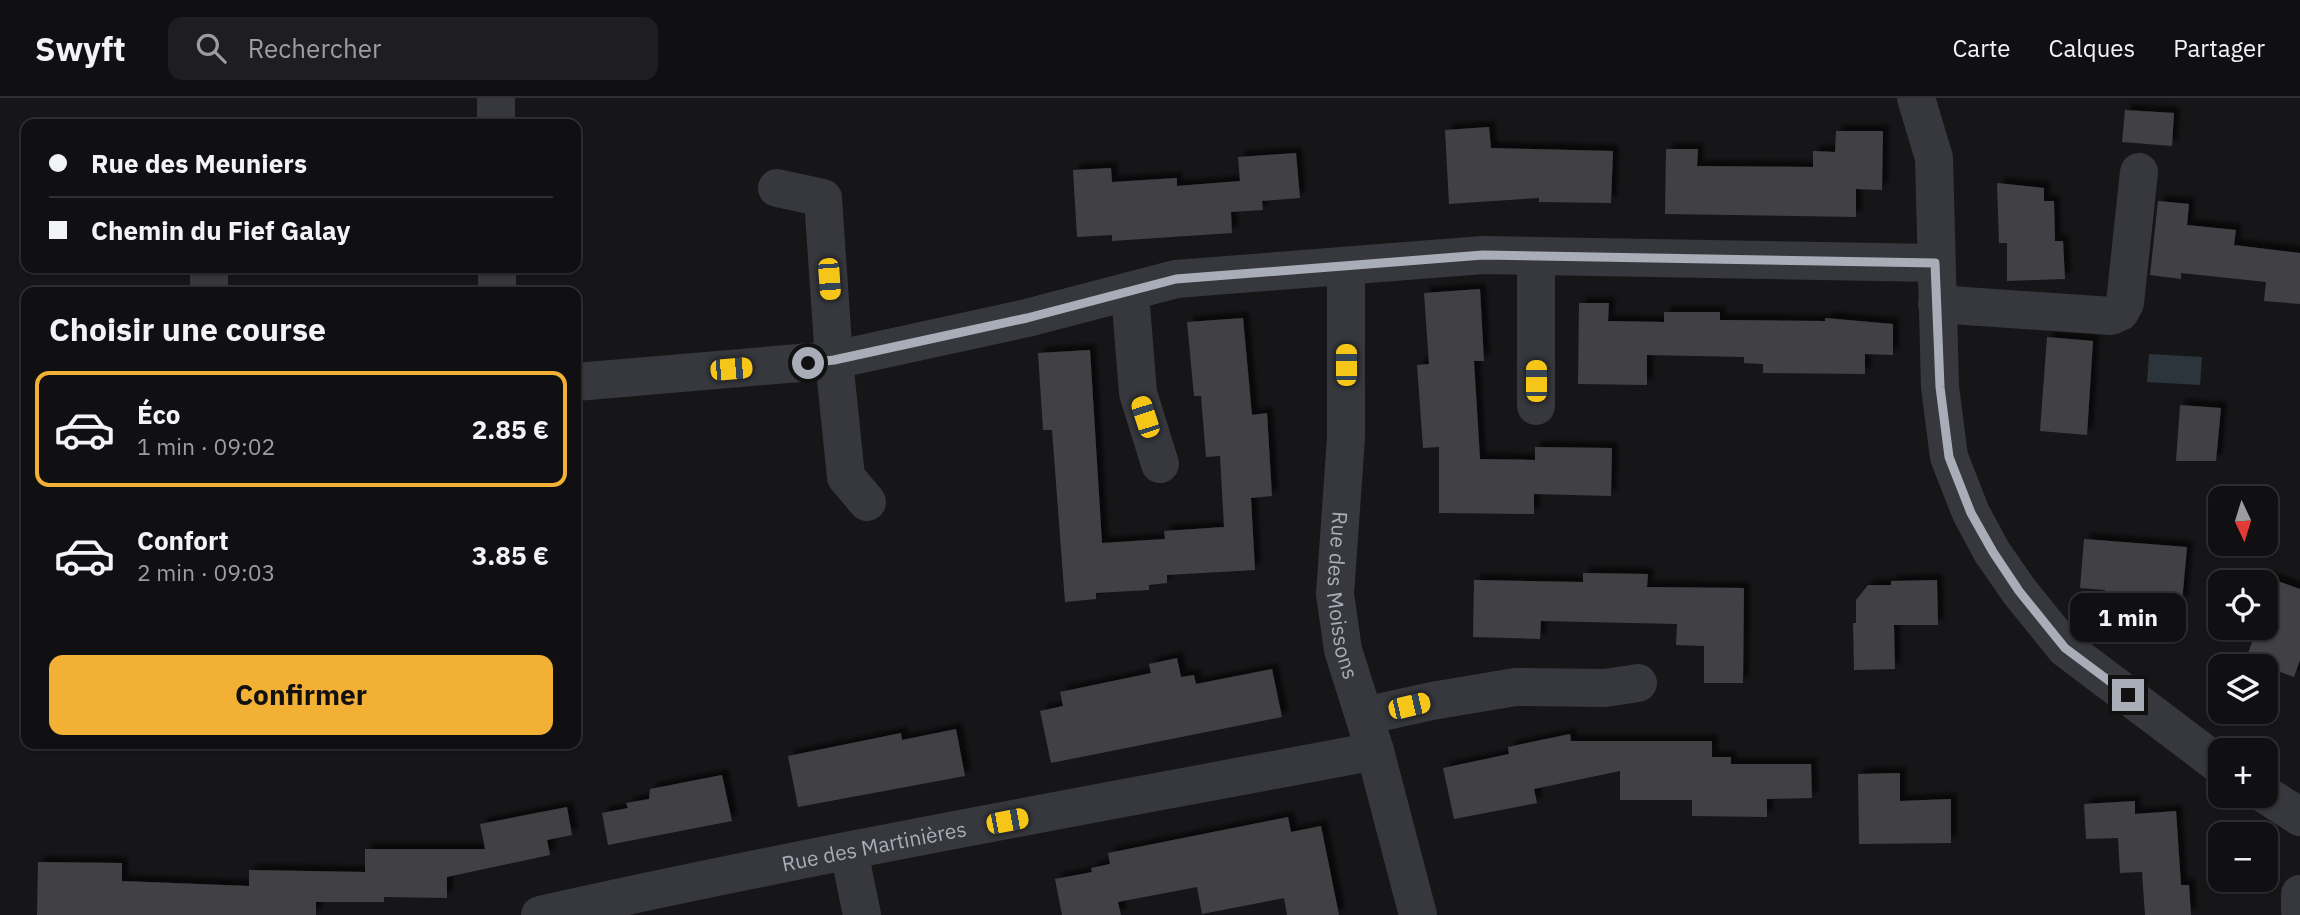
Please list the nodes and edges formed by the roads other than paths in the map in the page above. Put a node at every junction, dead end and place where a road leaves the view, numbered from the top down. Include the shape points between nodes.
1 (496, 98) edge
2 (1916, 98) edge
3 (496, 119) edge
4 (2139, 172) dead end
5 (777, 188) dead end
6 (1536, 256) junction
7 (1935, 263) junction
8 (1346, 267) junction
9 (1130, 293) junction
10 (1937, 304) junction
11 (834, 360) junction
12 (581, 382) edge
13 (1536, 406) dead end
14 (1160, 464) dead end
15 (867, 502) dead end
16 (1638, 683) dead end
17 (1370, 734) junction
18 (2208, 756) edge
19 (2278, 803) edge
20 (2300, 817) edge
21 (849, 851) junction
22 (2300, 894) edge
23 (2300, 910) edge
24 (540, 915) edge
25 (862, 915) edge
26 (1418, 915) edge

1 - 3 street
2 - 7 street via 1934,158
4 - 10 street via 2125,303 2120,312 2111,316
5 - 11 street via 823,198
6 - 7 street
6 - 8 street via 1483,255
6 - 13 street
7 - 10 street
8 - 9 street via 1176,279
8 - 17 street, Rue des Moissons via 1346,438 1335,594 1343,650
9 - 11 street
9 - 14 street via 1138,393
10 - 18 street via 1949,457 1971,513 1993,552 2065,648
11 - 12 street
11 - 15 street via 846,477
16 - 17 street, Rue des Martinières via 1605,688 1515,687 1432,701
17 - 21 street, Rue des Martinières
17 - 26 street, Rue des Moissons
19 - 20 street
21 - 24 street, Rue des Martinières
21 - 25 street
22 - 23 street

